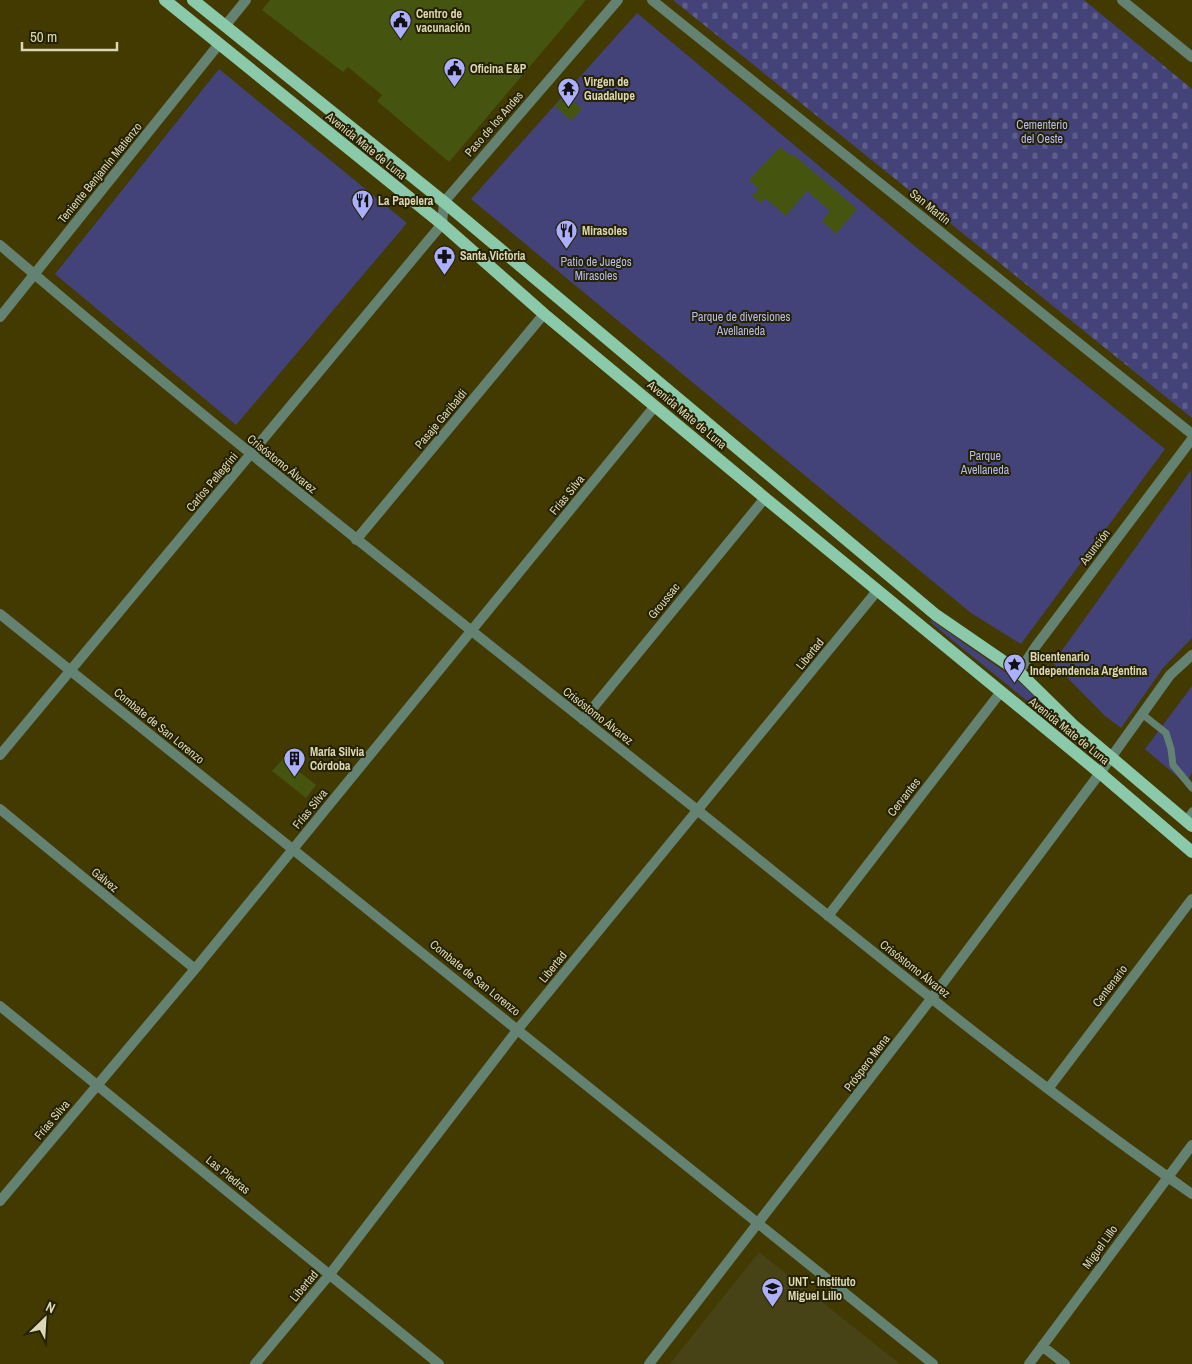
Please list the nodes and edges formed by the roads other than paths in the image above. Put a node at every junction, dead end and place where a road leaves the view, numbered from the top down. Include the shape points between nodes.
1 (165, 0) edge
2 (193, 0) edge
3 (246, 0) edge
4 (618, 0) edge
5 (652, 0) edge
6 (1122, 0) edge
7 (225, 26) junction
8 (219, 44) junction
9 (1192, 57) edge
10 (444, 202) junction
11 (442, 224) junction
12 (0, 245) edge
13 (34, 274) junction
14 (544, 314) junction
15 (0, 318) edge
16 (655, 406) junction
17 (1192, 434) edge
18 (1192, 439) edge
19 (251, 455) junction
20 (765, 498) junction
21 (356, 540) junction
22 (877, 591) junction
23 (0, 614) edge
24 (472, 632) junction
25 (1192, 655) edge
26 (69, 670) junction
27 (1020, 672) junction
28 (1000, 694) junction
29 (1142, 714) junction
30 (583, 720) junction
31 (0, 755) edge
32 (1111, 759) junction
33 (1100, 773) junction
34 (1192, 788) edge
35 (0, 810) edge
36 (697, 811) junction
37 (1190, 819) edge
38 (293, 849) junction
39 (1192, 852) edge
40 (1192, 899) edge
41 (828, 916) junction
42 (194, 969) junction
43 (932, 998) junction
44 (0, 1006) edge
45 (518, 1029) junction
46 (98, 1086) junction
47 (1048, 1089) junction
48 (1192, 1146) edge
49 (1168, 1177) junction
50 (1192, 1194) edge
51 (0, 1201) edge
52 (759, 1224) junction
53 (330, 1274) junction
54 (1042, 1346) junction
55 (256, 1364) edge
56 (439, 1364) edge
57 (649, 1364) edge
58 (933, 1364) edge
59 (1029, 1364) edge
60 (1065, 1364) edge

1 - 8 main road, Avenida Mate de Luna
2 - 7 main road, Avenida Mate de Luna
3 - 7 street
4 - 10 street, Paso de los Andes
5 - 17 street, San Martín
6 - 9 street
7 - 10 main road, Avenida Mate de Luna
8 - 11 main road, Avenida Mate de Luna
8 - 13 street, Teniente Benjamín Matienzo
10 - 11 street
10 - 27 main road, Avenida Mate de Luna via 936,614
11 - 14 main road, Avenida Mate de Luna
11 - 19 street, Carlos Pellegrini
12 - 13 street, Crisóstomo Álvarez
13 - 15 street, Teniente Benjamín Matienzo
13 - 19 street, Crisóstomo Álvarez
14 - 16 main road, Avenida Mate de Luna
14 - 21 street, Pasaje Garibaldi
16 - 20 main road, Avenida Mate de Luna
16 - 24 street, Frías Silva
18 - 27 street, Asunción via 1036,646
19 - 21 street, Crisóstomo Álvarez
19 - 26 street, Carlos Pellegrini
20 - 22 main road, Avenida Mate de Luna
20 - 30 street, Groussac
21 - 24 street, Crisóstomo Álvarez
22 - 28 main road, Avenida Mate de Luna
22 - 36 street, Libertad
23 - 26 street, Combate de San Lorenzo
24 - 30 street, Crisóstomo Álvarez
24 - 38 street, Frías Silva
25 - 29 street, Próspero Mena via 1170,675
26 - 31 street, Carlos Pellegrini
26 - 38 street, Combate de San Lorenzo
27 - 32 main road, Avenida Mate de Luna
28 - 33 main road, Avenida Mate de Luna
28 - 41 street, Cervantes
29 - 32 street, Próspero Mena
29 - 34 lane via 1166,733 1173,765
30 - 36 street, Crisóstomo Álvarez
32 - 33 street, Próspero Mena
32 - 37 main road, Avenida Mate de Luna
33 - 39 main road, Avenida Mate de Luna
33 - 43 street, Próspero Mena
35 - 42 street, Gálvez
36 - 41 street, Crisóstomo Álvarez
36 - 45 street, Libertad
38 - 42 street, Frías Silva
38 - 45 street, Combate de San Lorenzo
40 - 47 street, Centenario
41 - 43 street, Crisóstomo Álvarez
42 - 46 street, Frías Silva
43 - 47 street, Crisóstomo Álvarez
43 - 52 street, Próspero Mena
44 - 46 street, Las Piedras
45 - 52 street, Combate de San Lorenzo
45 - 53 street, Libertad
46 - 51 street, Frías Silva
46 - 53 street, Las Piedras
47 - 49 street, Crisóstomo Álvarez
48 - 49 street, Miguel Lillo
49 - 50 street, Crisóstomo Álvarez
49 - 54 street, Miguel Lillo
52 - 57 street, Próspero Mena
52 - 58 street, Combate de San Lorenzo
53 - 55 street, Libertad
53 - 56 street, Las Piedras
54 - 59 street, Miguel Lillo
54 - 60 street

